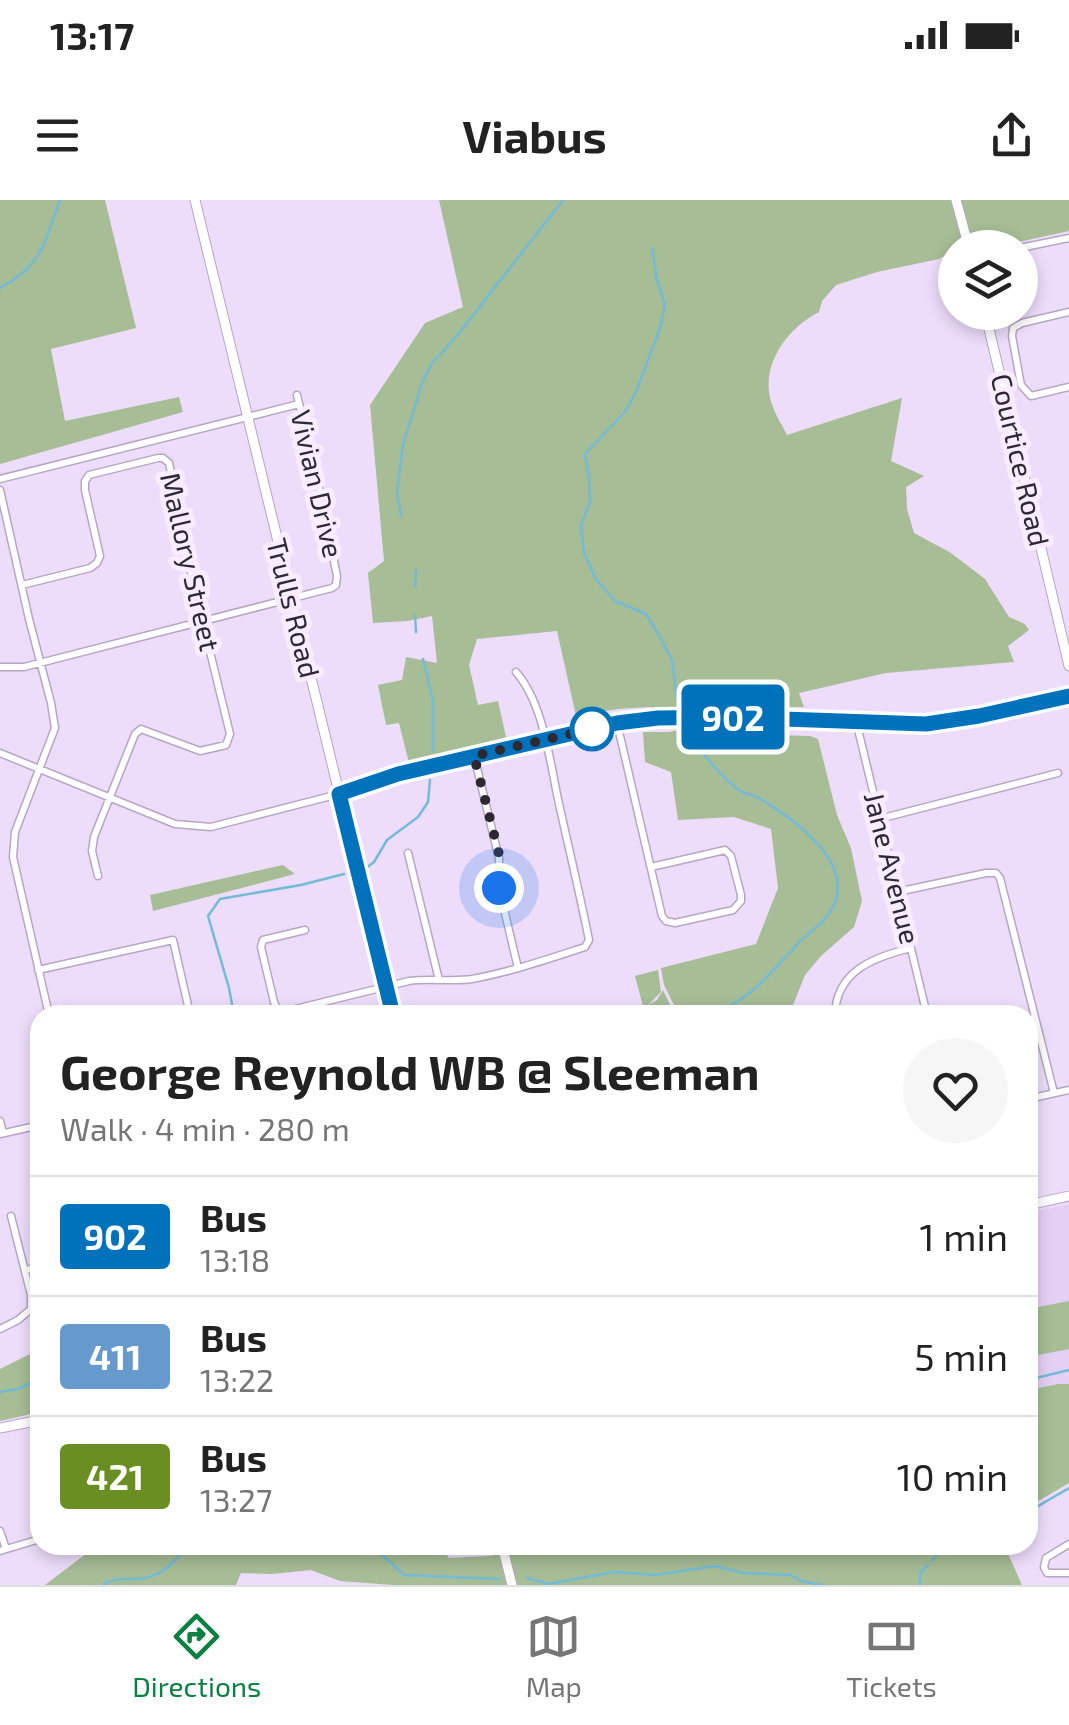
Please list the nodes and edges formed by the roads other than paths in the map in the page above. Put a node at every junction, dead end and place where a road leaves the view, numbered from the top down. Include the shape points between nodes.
1 (194, 200) edge
2 (956, 200) edge
3 (965, 230) edge
4 (1069, 238) edge
5 (1038, 244) edge
6 (1069, 312) edge
7 (989, 330) edge
8 (1069, 387) edge
9 (246, 417) junction
10 (0, 479) edge
11 (0, 490) edge
12 (22, 585) junction
13 (291, 598) junction
14 (204, 620) junction
15 (40, 662) junction
16 (1069, 666) edge
17 (0, 667) edge
18 (516, 672) dead end
19 (1069, 696) edge
20 (856, 722) junction
21 (617, 723) junction
22 (545, 740) junction
23 (0, 753) edge
24 (474, 756) junction
25 (39, 768) junction
26 (1058, 773) dead end
27 (339, 794) junction
28 (110, 798) junction
29 (879, 819) junction
30 (408, 853) dead end
31 (651, 867) junction
32 (98, 876) dead end
33 (897, 892) junction
34 (304, 930) dead end
35 (911, 948) junction
36 (518, 968) junction
37 (38, 970) junction
38 (439, 980) junction
39 (386, 986) junction
40 (47, 1005) edge
41 (188, 1005) edge
42 (276, 1005) edge
43 (307, 1005) edge
44 (390, 1005) edge
45 (836, 1005) edge
46 (925, 1005) edge
47 (1032, 1005) edge
48 (1038, 1029) edge
49 (1069, 1090) edge
50 (1054, 1093) junction
51 (1038, 1097) edge
52 (0, 1121) edge
53 (30, 1127) edge
54 (2, 1133) edge
55 (1069, 1196) edge
56 (1038, 1203) edge
57 (11, 1216) dead end
58 (30, 1269) edge
59 (26, 1270) junction
60 (30, 1290) edge
61 (30, 1309) edge
62 (0, 1330) edge
63 (30, 1422) edge
64 (0, 1428) edge
65 (0, 1531) edge
66 (30, 1541) edge
67 (1069, 1544) edge
68 (3, 1550) edge
69 (504, 1555) edge
70 (1069, 1573) edge
71 (512, 1585) edge

1 - 9 street, Trulls Road
2 - 3 street
4 - 5 street
6 - 8 street via 1022,323 1012,336 1022,385 1031,396
7 - 16 street, Courtice Road
9 - 10 street
9 - 13 street, Trulls Road
9 - 13 street, Vivian Drive via 298,400 337,581
11 - 12 street
12 - 14 street, Mallory Street via 97,563 85,490 89,476 164,458
12 - 15 street
13 - 14 street
13 - 27 street, Trulls Road
14 - 15 street
14 - 28 street, Mallory Street via 230,740 200,751 141,730
15 - 17 street
15 - 25 street via 55,728
18 - 22 street via 534,700
19 - 20 street via 950,722
20 - 21 street via 730,717
20 - 29 street, Jane Avenue
21 - 22 street
21 - 31 street
22 - 24 street
22 - 36 street via 589,940 585,947
23 - 25 street
24 - 27 street
24 - 36 street
25 - 28 street
25 - 37 street via 15,832 13,857
26 - 29 street
27 - 28 street via 211,827 175,824
27 - 39 street, Trulls Road
28 - 32 street via 94,837
29 - 33 street, Jane Avenue
30 - 38 street
31 - 31 street via 666,921 733,910 740,902 725,850
33 - 35 street, Jane Avenue
33 - 47 street via 996,873
34 - 42 street via 263,940
35 - 45 street via 864,965 837,995
35 - 46 street, Jane Avenue
36 - 38 street
37 - 40 street
37 - 41 street via 173,940
38 - 39 street
39 - 43 street
39 - 44 street, Trulls Road
48 - 50 street
49 - 50 street
50 - 51 street
52 - 54 street
53 - 54 street
55 - 56 street
57 - 59 street
58 - 59 street
59 - 60 street
61 - 62 street
63 - 64 street
65 - 68 street
66 - 68 street
67 - 70 street via 1044,1566 1047,1573
69 - 71 street

